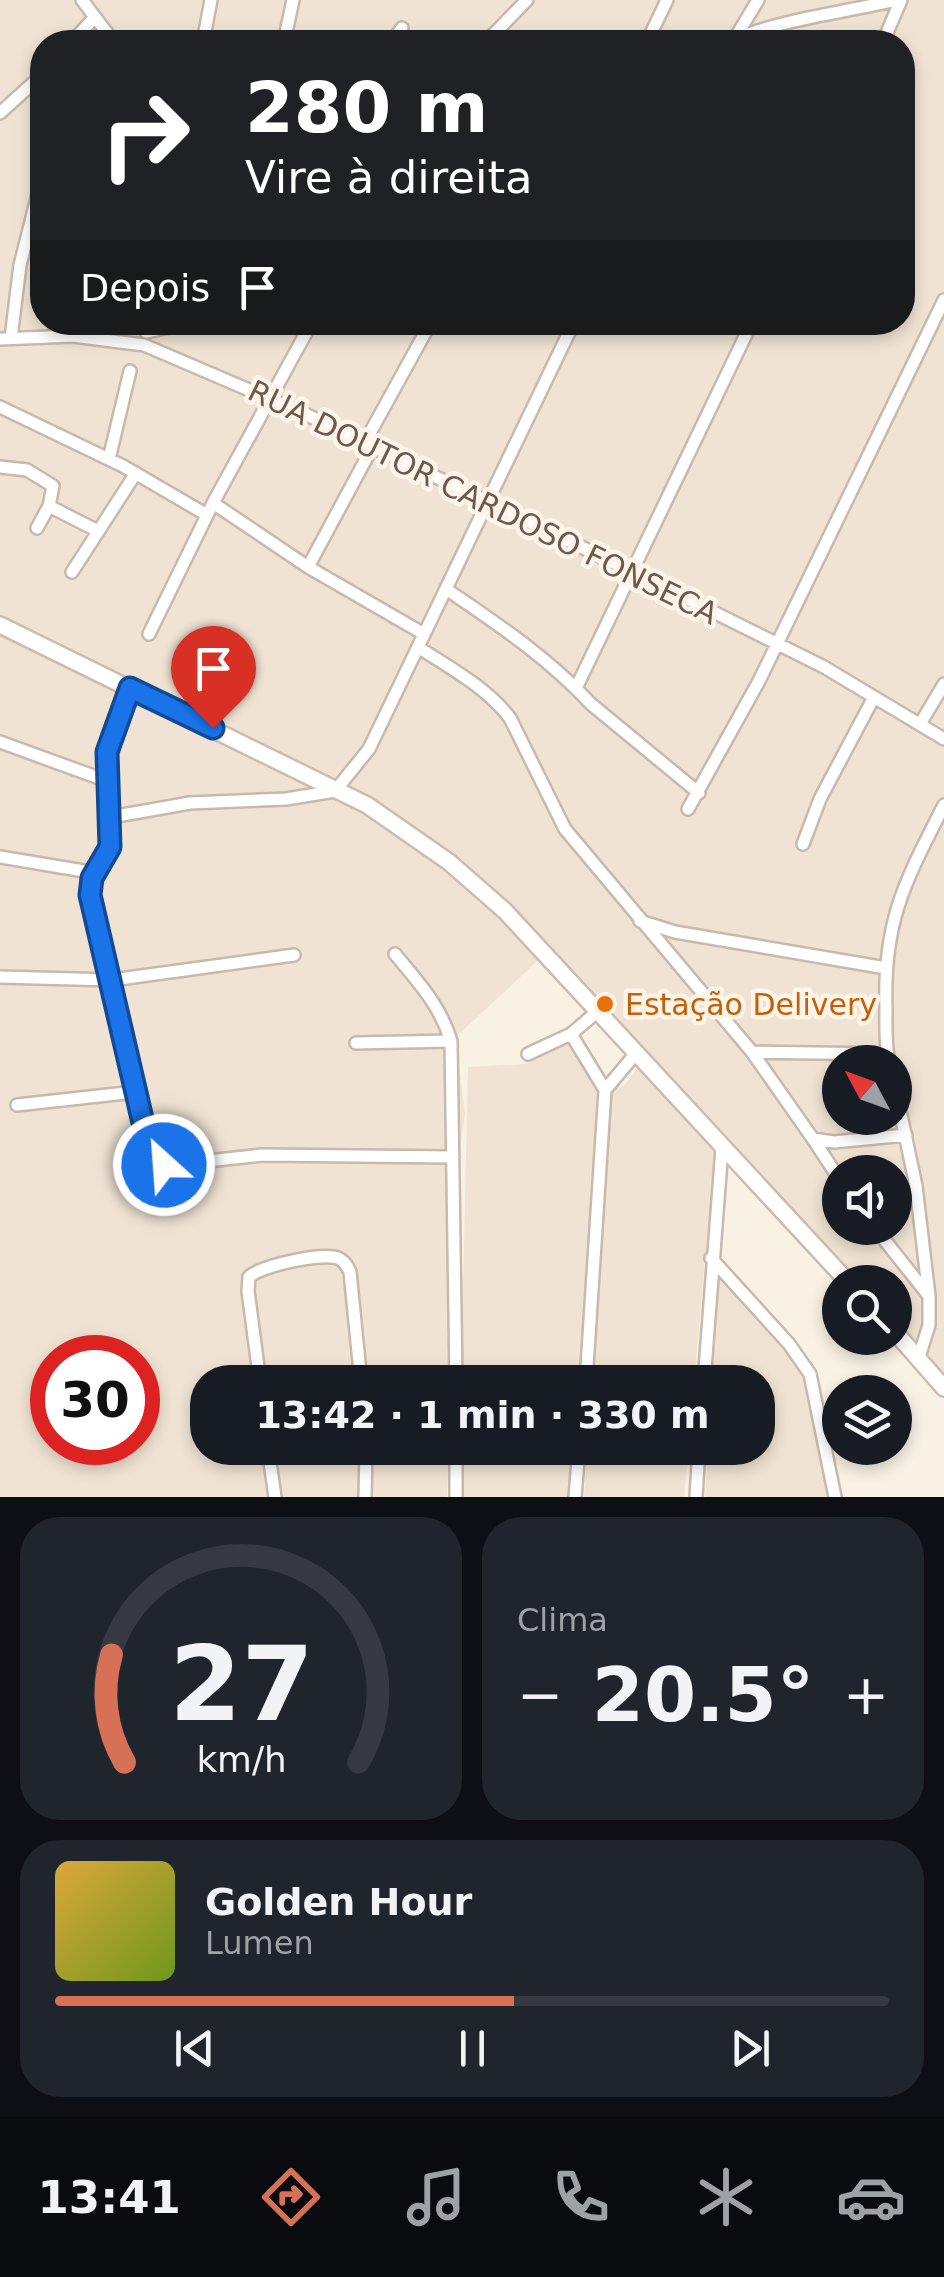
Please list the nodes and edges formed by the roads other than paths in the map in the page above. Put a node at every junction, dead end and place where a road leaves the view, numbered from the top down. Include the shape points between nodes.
1 (82, 0) edge
2 (211, 0) edge
3 (292, 0) edge
4 (527, 0) edge
5 (667, 0) edge
6 (758, 0) edge
7 (899, 0) edge
8 (94, 18) junction
9 (83, 30) edge
10 (104, 30) edge
11 (205, 30) edge
12 (286, 30) edge
13 (498, 30) edge
14 (653, 30) edge
15 (738, 30) edge
16 (766, 30) edge
17 (888, 30) edge
18 (30, 86) edge
19 (0, 113) edge
20 (30, 242) edge
21 (944, 300) edge
22 (97, 335) edge
23 (150, 335) edge
24 (305, 335) edge
25 (424, 335) edge
26 (568, 335) edge
27 (746, 335) edge
28 (6, 339) edge
29 (130, 372) dead end
30 (270, 398) junction
31 (0, 408) edge
32 (369, 444) junction
33 (109, 459) junction
34 (0, 466) edge
35 (136, 473) junction
36 (489, 502) junction
37 (49, 506) junction
38 (210, 509) junction
39 (38, 528) dead end
40 (96, 530) junction
41 (308, 568) junction
42 (631, 571) junction
43 (72, 572) dead end
44 (446, 589) junction
45 (0, 626) edge
46 (149, 634) dead end
47 (424, 634) junction
48 (776, 643) junction
49 (418, 647) junction
50 (944, 684) edge
51 (577, 686) junction
52 (130, 688) junction
53 (874, 697) junction
54 (920, 724) junction
55 (944, 738) edge
56 (0, 742) edge
57 (110, 782) junction
58 (335, 791) junction
59 (699, 793) junction
60 (944, 805) edge
61 (688, 810) dead end
62 (112, 817) junction
63 (804, 844) dead end
64 (0, 857) edge
65 (96, 873) junction
66 (640, 921) junction
67 (395, 954) dead end
68 (294, 955) dead end
69 (886, 968) junction
70 (0, 977) edge
71 (112, 980) junction
72 (598, 1011) junction
73 (571, 1034) junction
74 (451, 1040) junction
75 (356, 1043) dead end
76 (888, 1045) edge
77 (637, 1052) junction
78 (752, 1052) junction
79 (528, 1054) dead end
80 (822, 1055) edge
81 (606, 1090) junction
82 (135, 1092) junction
83 (17, 1105) dead end
84 (906, 1135) joint
85 (813, 1139) junction
86 (722, 1148) junction
87 (824, 1155) edge
88 (454, 1157) junction
89 (889, 1245) edge
90 (712, 1258) junction
91 (832, 1265) edge
92 (929, 1296) junction
93 (912, 1350) edge
94 (919, 1358) junction
95 (258, 1365) edge
96 (358, 1365) edge
97 (456, 1365) edge
98 (587, 1365) edge
99 (705, 1365) edge
100 (944, 1388) edge
101 (270, 1465) edge
102 (366, 1465) edge
103 (456, 1465) edge
104 (577, 1465) edge
105 (699, 1465) edge
106 (275, 1497) edge
107 (366, 1497) edge
108 (456, 1497) edge
109 (574, 1497) edge
110 (696, 1497) edge
111 (835, 1497) edge

1 - 8 street
2 - 11 street
3 - 12 street
4 - 13 street
5 - 14 street
6 - 15 street
7 - 16 street
7 - 17 street
8 - 9 street
8 - 10 street
18 - 19 street
20 - 28 street
21 - 48 street
22 - 28 street, RUA DOUTOR CARDOSO FONSECA
23 - 30 street, RUA DOUTOR CARDOSO FONSECA
24 - 30 street
25 - 32 street
26 - 36 street
27 - 42 street
29 - 33 street
30 - 32 street, RUA DOUTOR CARDOSO FONSECA
30 - 38 street
31 - 33 street
32 - 36 street, RUA DOUTOR CARDOSO FONSECA
32 - 41 street
33 - 35 street
34 - 37 street via 48,481
35 - 38 street
35 - 40 street
36 - 42 street, RUA DOUTOR CARDOSO FONSECA
36 - 44 street
37 - 39 street
37 - 40 street
38 - 41 street
38 - 46 street
40 - 43 street
41 - 47 street
42 - 48 street, RUA DOUTOR CARDOSO FONSECA
42 - 51 street
44 - 47 street
44 - 51 street
45 - 52 street
47 - 49 street
48 - 53 street, RUA DOUTOR CARDOSO FONSECA
48 - 59 street
49 - 58 street via 370,749
49 - 66 street via 500,705 565,829
50 - 54 street
51 - 59 street
52 - 57 street via 107,752
52 - 58 street
53 - 54 street, RUA DOUTOR CARDOSO FONSECA
53 - 63 street
54 - 55 street, RUA DOUTOR CARDOSO FONSECA
56 - 57 street
57 - 62 street
58 - 62 street
58 - 72 street via 449,862
59 - 61 street
60 - 69 street via 898,900
62 - 65 street via 110,847
64 - 65 street
65 - 71 street via 90,895
66 - 69 street
66 - 78 street
67 - 74 street via 430,996
68 - 71 street
69 - 76 street
70 - 71 street
71 - 82 street
72 - 73 street
72 - 77 street
73 - 79 street
73 - 81 street
74 - 75 street
74 - 88 street
77 - 81 street
77 - 86 street
78 - 80 street
78 - 85 street
81 - 98 street
82 - 83 street
82 - 88 street via 152,1156 164,1165 262,1155
84 - 85 street
84 - 92 street
85 - 87 street
86 - 90 street
86 - 91 street
88 - 97 street
89 - 92 street
90 - 99 street
90 - 111 street via 810,1374
92 - 94 street
93 - 94 street
94 - 100 street
95 - 96 street via 249,1278 262,1268 332,1257 350,1272
101 - 106 street
102 - 107 street
103 - 108 street
104 - 109 street
105 - 110 street

